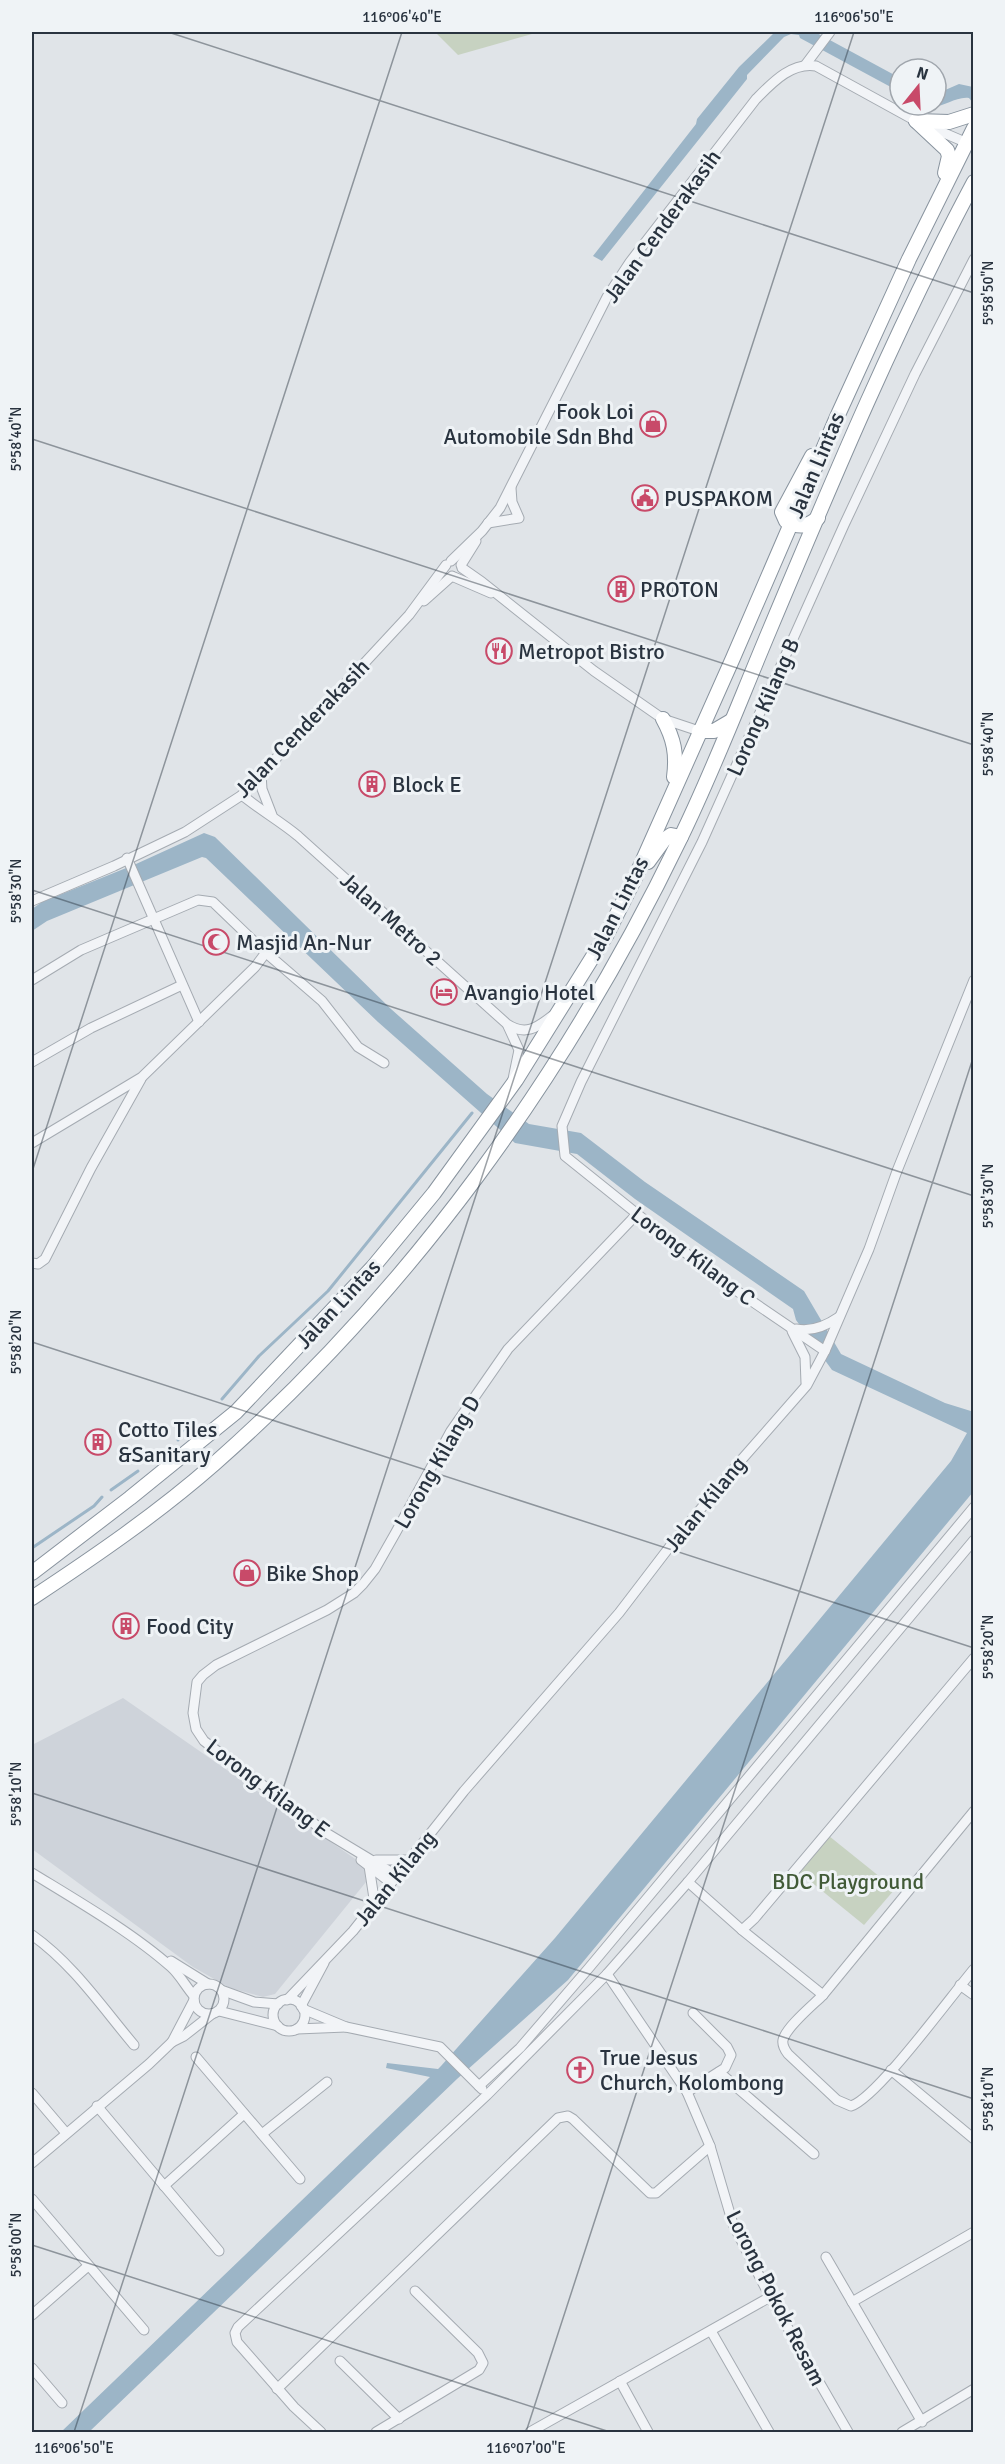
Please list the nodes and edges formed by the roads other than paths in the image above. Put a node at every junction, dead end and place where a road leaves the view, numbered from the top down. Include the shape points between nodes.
1 (829, 32) edge
2 (806, 64) junction
3 (974, 114) edge
4 (916, 121) junction
5 (974, 128) edge
6 (970, 147) edge
7 (974, 182) edge
8 (928, 220) junction
9 (974, 259) edge
10 (511, 487) junction
11 (818, 518) junction
12 (488, 523) junction
13 (791, 524) junction
14 (482, 531) junction
15 (449, 563) junction
16 (462, 567) junction
17 (453, 576) junction
18 (504, 599) junction
19 (409, 615) junction
20 (663, 719) junction
21 (731, 721) junction
22 (699, 731) junction
23 (261, 774) junction
24 (671, 794) junction
25 (242, 795) junction
26 (272, 815) junction
27 (681, 837) junction
28 (128, 861) junction
29 (635, 878) junction
30 (32, 901) edge
31 (154, 920) junction
32 (264, 951) junction
33 (32, 980) edge
34 (974, 980) edge
35 (182, 985) junction
36 (560, 1010) junction
37 (199, 1022) junction
38 (507, 1024) junction
39 (32, 1062) edge
40 (384, 1063) dead end
41 (142, 1077) junction
42 (501, 1102) junction
43 (32, 1143) edge
44 (565, 1156) joint
45 (637, 1214) junction
46 (35, 1264) edge
47 (841, 1316) junction
48 (790, 1327) junction
49 (825, 1351) junction
50 (807, 1385) junction
51 (974, 1507) edge
52 (974, 1540) edge
53 (112, 1543) junction
54 (32, 1573) edge
55 (32, 1589) edge
56 (32, 1598) edge
57 (974, 1658) edge
58 (208, 1669) joint
59 (974, 1811) edge
60 (409, 1860) junction
61 (368, 1862) junction
62 (32, 1874) edge
63 (394, 1879) junction
64 (688, 1882) junction
65 (375, 1905) junction
66 (742, 1930) junction
67 (32, 1935) edge
68 (156, 1954) junction
69 (325, 1961) junction
70 (974, 1969) edge
71 (607, 1974) junction
72 (208, 1984) junction
73 (960, 1985) junction
74 (221, 1990) junction
75 (822, 1995) junction
76 (974, 1995) edge
77 (194, 1998) junction
78 (282, 2002) junction
79 (302, 2008) junction
80 (215, 2012) junction
81 (693, 2013) dead end
82 (278, 2026) junction
83 (345, 2027) junction
84 (296, 2029) junction
85 (172, 2042) junction
86 (134, 2045) dead end
87 (196, 2057) dead end
88 (891, 2070) junction
89 (719, 2072) junction
90 (327, 2082) dead end
91 (479, 2086) junction
92 (687, 2092) junction
93 (32, 2093) edge
94 (487, 2096) junction
95 (97, 2106) junction
96 (244, 2114) junction
97 (66, 2133) junction
98 (262, 2134) junction
99 (974, 2139) edge
100 (710, 2146) junction
101 (814, 2154) dead end
102 (32, 2163) edge
103 (300, 2179) dead end
104 (164, 2186) junction
105 (32, 2199) edge
106 (974, 2232) edge
107 (219, 2251) dead end
108 (825, 2257) dead end
109 (88, 2266) junction
110 (415, 2291) dead end
111 (770, 2297) junction
112 (852, 2302) junction
113 (32, 2315) edge
114 (144, 2330) dead end
115 (711, 2331) junction
116 (340, 2361) dead end
117 (32, 2368) edge
118 (620, 2381) junction
119 (277, 2389) junction
120 (974, 2389) edge
121 (62, 2403) dead end
122 (399, 2419) junction
123 (922, 2422) junction
124 (542, 2430) edge
125 (321, 2433) edge
126 (376, 2433) edge
127 (530, 2433) edge
128 (648, 2433) edge
129 (769, 2433) edge
130 (848, 2433) edge
131 (902, 2433) edge

1 - 2 street
2 - 4 street
2 - 10 street, Jalan Cenderakasih via 777,79 756,99 630,262 607,297
3 - 4 highway via 949,122
4 - 6 street
4 - 8 highway via 943,145 949,156
5 - 6 highway, Jalan Lintas
6 - 8 highway, Jalan Lintas
7 - 11 highway, Jalan Lintas via 924,278
8 - 13 highway, Jalan Lintas via 837,417 826,427 786,503 783,517
9 - 44 street, Lorong Kilang B via 844,525 702,842 581,1082 562,1126
10 - 12 street, Jalan Cenderakasih
10 - 12 street via 519,519
11 - 13 highway via 809,526
11 - 21 highway, Jalan Lintas
12 - 14 street, Jalan Cenderakasih
13 - 22 highway, Jalan Lintas
14 - 15 street, Jalan Cenderakasih
14 - 16 street
15 - 16 street via 458,561
15 - 17 street via 447,572
15 - 19 street, Jalan Cenderakasih
16 - 17 street via 460,574
16 - 18 street
17 - 18 street
17 - 19 street
18 - 20 street
19 - 23 street, Jalan Cenderakasih
20 - 22 street
20 - 24 highway via 676,751
21 - 22 highway via 714,731
21 - 27 highway, Jalan Lintas
22 - 24 highway, Jalan Lintas
23 - 25 street, Jalan Cenderakasih
23 - 26 street, Jalan Metro 2
24 - 29 highway, Jalan Lintas
25 - 26 street, Jalan Metro 2
25 - 28 street, Jalan Cenderakasih
26 - 38 street, Jalan Metro 2
27 - 29 highway via 671,835 664,840
27 - 53 highway, Jalan Lintas via 624,950 565,1050 481,1173 402,1274 297,1386 212,1466
28 - 30 street, Jalan Cenderakasih
28 - 31 street
29 - 36 highway, Jalan Lintas via 607,934
31 - 32 street via 205,899 213,902
31 - 33 street via 81,950
31 - 35 street
32 - 37 street via 255,967
32 - 40 street via 322,1001 358,1047
34 - 47 street, Jalan Kilang
35 - 37 street
35 - 39 street via 91,1028
36 - 38 street via 530,1030 514,1029
36 - 42 highway, Jalan Lintas
37 - 41 street
38 - 42 street, Jalan Metro 2 via 519,1054
41 - 43 street
41 - 46 street via 45,1258
42 - 54 highway, Jalan Lintas via 373,1267 236,1412
44 - 45 street, Lorong Kilang C
45 - 48 street, Lorong Kilang C via 712,1274
45 - 58 street, Lorong Kilang D via 508,1349 451,1431 363,1584 327,1610
47 - 48 street via 817,1328
47 - 49 street, Jalan Kilang
48 - 49 street, Lorong Kilang C
48 - 50 street via 805,1358
49 - 50 street, Jalan Kilang
50 - 60 street, Jalan Kilang via 671,1545 620,1613
51 - 91 street via 588,1969 520,2048
52 - 64 street
53 - 55 highway via 74,1561
53 - 56 highway, Jalan Lintas
57 - 66 street
58 - 61 street, Lorong Kilang E via 197,1682 194,1697 194,1721 200,1735 280,1800
59 - 75 street
60 - 61 street
60 - 63 street, Jalan Kilang
61 - 63 street, Lorong Kilang E
61 - 65 street
62 - 68 street
63 - 65 street, Jalan Kilang
64 - 66 street
64 - 71 street
65 - 69 street, Jalan Kilang
66 - 75 street
67 - 86 street via 70,1968
68 - 72 street
68 - 77 street
69 - 78 street, Jalan Kilang
69 - 79 street, Jalan Kilang
70 - 73 street
71 - 92 street, Lorong Pokok Resam
71 - 94 street
72 - 74 street
72 - 77 street via 199,1988
73 - 76 street
73 - 88 street
74 - 78 street via 254,2002
74 - 80 street via 224,2001
75 - 88 street via 783,2039 788,2054 837,2100 851,2106 860,2104
77 - 80 street via 200,2011
77 - 85 street
78 - 79 street via 296,2002
78 - 82 street via 273,2015
79 - 83 street
79 - 84 street via 303,2021
80 - 82 street
80 - 85 street
81 - 89 street via 731,2055
82 - 84 street via 283,2030
83 - 84 street
83 - 91 street via 432,2044 446,2052
85 - 95 street
87 - 96 street
88 - 99 street
89 - 92 street
89 - 101 street
90 - 98 street
91 - 94 street
92 - 100 street, Lorong Pokok Resam
93 - 97 street
94 - 119 street via 238,2327 237,2342
95 - 97 street
95 - 104 street
96 - 98 street
96 - 104 street
97 - 102 street
98 - 103 street
100 - 111 street, Lorong Pokok Resam via 733,2224
100 - 119 street via 656,2193 650,2193 573,2119 558,2118
104 - 107 street
105 - 109 street
106 - 112 street
108 - 112 street
109 - 113 street
109 - 114 street
110 - 122 street via 478,2353 483,2363 479,2370
111 - 115 street
111 - 130 street, Lorong Pokok Resam
112 - 123 street
115 - 118 street
115 - 129 street
116 - 122 street
117 - 121 street
118 - 124 street
118 - 128 street
119 - 125 street
120 - 123 street
122 - 126 street
123 - 131 street
124 - 127 street

